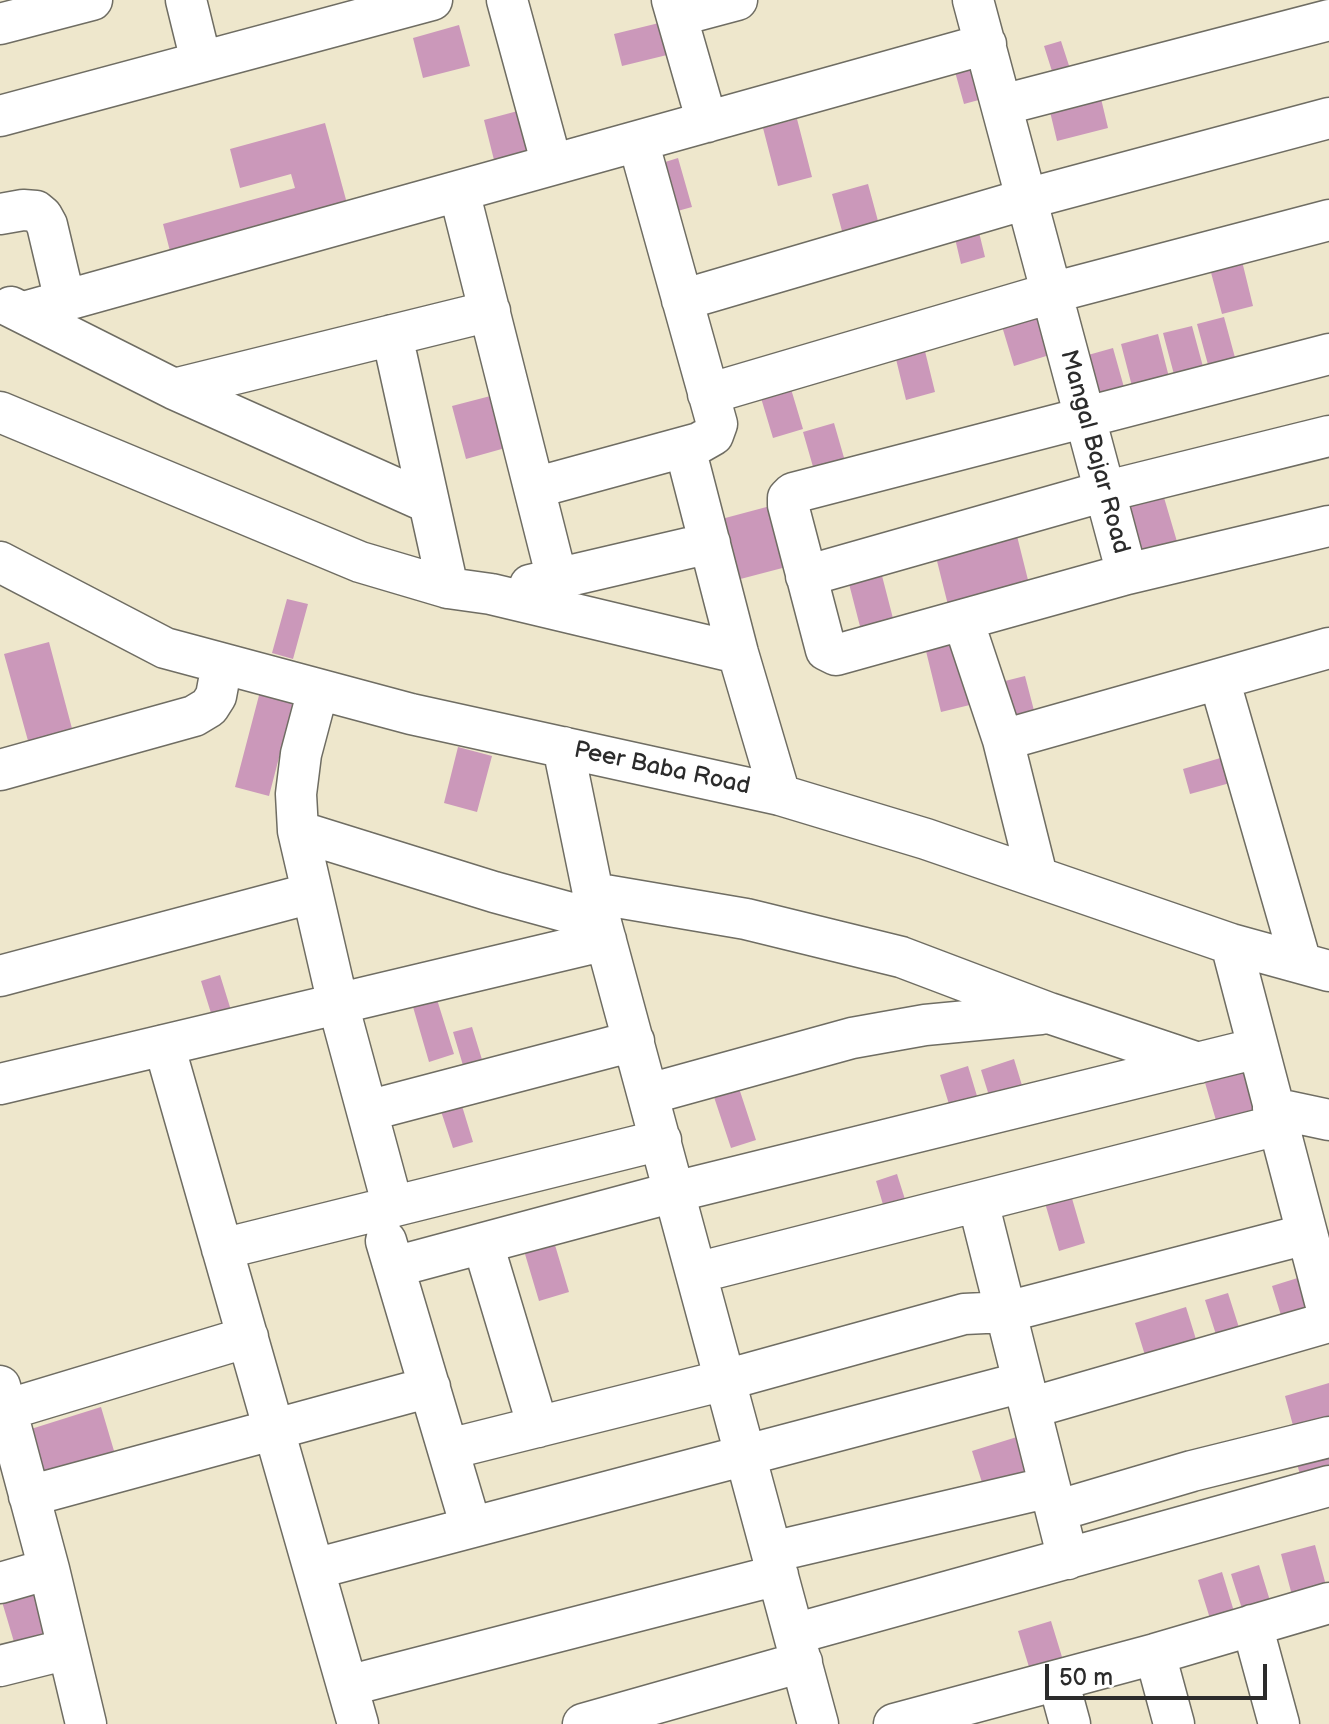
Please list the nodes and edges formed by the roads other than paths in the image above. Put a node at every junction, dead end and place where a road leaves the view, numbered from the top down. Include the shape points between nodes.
1 (92, 0) edge
2 (186, 0) edge
3 (432, 0) edge
4 (507, 0) edge
5 (737, 0) edge
6 (973, 0) edge
7 (674, 8) edge
8 (1329, 20) edge
9 (0, 24) edge
10 (986, 44) junction
11 (201, 61) junction
12 (1002, 105) junction
13 (0, 116) edge
14 (1329, 118) edge
15 (707, 122) junction
16 (638, 141) junction
17 (552, 165) junction
18 (459, 191) junction
19 (1026, 199) junction
20 (0, 214) edge
21 (1329, 220) edge
22 (1051, 293) junction
23 (682, 300) junction
24 (65, 301) junction
25 (12, 307) edge
26 (490, 311) junction
27 (392, 335) junction
28 (1329, 354) edge
29 (174, 389) junction
30 (708, 394) junction
31 (0, 412) edge
32 (1085, 419) junction
33 (1329, 436) edge
34 (685, 448) junction
35 (534, 488) junction
36 (1103, 492) junction
37 (429, 503) junction
38 (1329, 526) edge
39 (710, 543) junction
40 (0, 562) edge
41 (1127, 574) junction
42 (806, 576) junction
43 (557, 579) junction
44 (448, 588) junction
45 (491, 594) junction
46 (963, 620) junction
47 (1329, 648) edge
48 (738, 653) junction
49 (222, 664) junction
50 (1219, 679) junction
51 (318, 690) junction
52 (1003, 740) junction
53 (563, 747) junction
54 (0, 770) edge
55 (780, 795) junction
56 (298, 831) junction
57 (1037, 876) junction
58 (312, 893) junction
59 (600, 918) junction
60 (1231, 944) junction
61 (1315, 967) edge
62 (0, 976) edge
63 (338, 1004) junction
64 (1049, 1013) junction
65 (634, 1041) junction
66 (164, 1045) junction
67 (1258, 1048) junction
68 (1198, 1063) junction
69 (0, 1084) edge
70 (649, 1094) junction
71 (367, 1111) junction
72 (1276, 1116) junction
73 (1329, 1120) edge
74 (661, 1140) junction
75 (674, 1192) junction
76 (978, 1202) junction
77 (385, 1209) junction
78 (1307, 1234) junction
79 (483, 1244) junction
80 (222, 1249) junction
81 (394, 1267) junction
82 (696, 1273) junction
83 (1006, 1312) junction
84 (1329, 1320) edge
85 (248, 1337) junction
86 (725, 1380) junction
87 (430, 1387) junction
88 (1027, 1395) junction
89 (3, 1398) edge
90 (538, 1427) junction
91 (274, 1428) junction
92 (1329, 1437) edge
93 (449, 1449) junction
94 (746, 1454) junction
95 (1329, 1486) edge
96 (29, 1496) junction
97 (1053, 1499) junction
98 (471, 1527) junction
99 (1068, 1559) junction
100 (775, 1563) junction
101 (49, 1569) junction
102 (314, 1569) junction
103 (0, 1583) edge
104 (1329, 1603) edge
105 (1252, 1625) junction
106 (798, 1648) junction
107 (68, 1649) junction
108 (1155, 1654) junction
109 (0, 1666) edge
110 (1058, 1680) junction
111 (347, 1686) junction
112 (86, 1724) edge
113 (358, 1724) edge
114 (583, 1724) edge
115 (818, 1724) edge
116 (894, 1724) edge
117 (1070, 1724) edge
118 (1174, 1724) edge
119 (1279, 1724) edge

1 - 9 street
2 - 11 street
3 - 11 street
4 - 17 street
5 - 7 street
6 - 10 street, Mangal Bajar Road
7 - 15 street
8 - 12 street
10 - 12 street, Mangal Bajar Road
10 - 15 street
11 - 13 street
12 - 19 street, Mangal Bajar Road
14 - 19 street
15 - 16 street
16 - 17 street
16 - 23 street
17 - 18 street
18 - 24 street
18 - 26 street
19 - 22 street, Mangal Bajar Road
19 - 23 street
20 - 24 street via 23,210 42,216
21 - 22 street
22 - 30 street
22 - 32 street, Mangal Bajar Road
23 - 30 street
24 - 25 street
25 - 29 street
26 - 27 street
26 - 35 street
27 - 29 street
27 - 37 street
28 - 32 street
29 - 37 street
30 - 34 street via 717,424 713,435
31 - 44 street via 360,562
32 - 36 street, Mangal Bajar Road
32 - 42 street via 793,493 788,505
33 - 36 street
34 - 35 street
34 - 39 street
35 - 43 street
36 - 41 street, Mangal Bajar Road
36 - 42 street
37 - 44 street
38 - 41 street
39 - 43 street
39 - 48 street
40 - 49 street, Peer Baba Road via 165,648
41 - 46 street, Mangal Bajar Road
42 - 46 street, Mangal Bajar Road via 830,654
43 - 45 street
44 - 45 street
45 - 48 street
46 - 52 street
47 - 50 street
48 - 55 street
49 - 51 street, Peer Baba Road
49 - 54 street via 216,696 194,716
50 - 52 street
50 - 61 street
51 - 53 street, Peer Baba Road
51 - 56 street via 301,754
52 - 57 street
53 - 55 street, Peer Baba Road
53 - 59 street
55 - 57 street, Peer Baba Road
56 - 58 street
56 - 59 street via 494,892
57 - 60 street, Peer Baba Road
58 - 62 street
58 - 63 street
59 - 63 street
59 - 64 street via 746,919 901,957
59 - 65 street
60 - 61 street, Peer Baba Road
60 - 67 street
63 - 66 street
63 - 71 street
64 - 68 street
64 - 70 street via 852,1038
65 - 70 street
65 - 71 street
66 - 69 street
66 - 80 street
67 - 68 street
67 - 72 street
68 - 75 street
70 - 74 street
71 - 77 street
72 - 73 street
72 - 76 street
72 - 78 street
74 - 75 street
74 - 77 street
75 - 79 street
75 - 82 street
76 - 82 street
76 - 83 street
77 - 80 street
77 - 81 street
78 - 83 street
78 - 84 street
79 - 81 street
79 - 90 street
80 - 85 street
81 - 87 street
82 - 86 street
83 - 86 street via 964,1314
83 - 88 street
84 - 88 street
85 - 89 street
85 - 91 street
86 - 90 street
86 - 94 street
87 - 91 street
87 - 93 street
88 - 94 street
88 - 97 street
89 - 96 street
90 - 93 street
91 - 96 street
91 - 102 street
92 - 97 street
93 - 98 street
94 - 98 street
94 - 100 street
95 - 99 street
96 - 101 street
97 - 99 street
97 - 100 street
98 - 102 street
99 - 106 street
100 - 106 street
100 - 111 street
101 - 103 street
101 - 107 street
102 - 111 street
104 - 105 street
105 - 108 street
105 - 119 street
106 - 114 street
106 - 115 street
107 - 109 street
107 - 112 street
108 - 110 street
108 - 118 street
110 - 116 street
110 - 117 street
111 - 113 street

